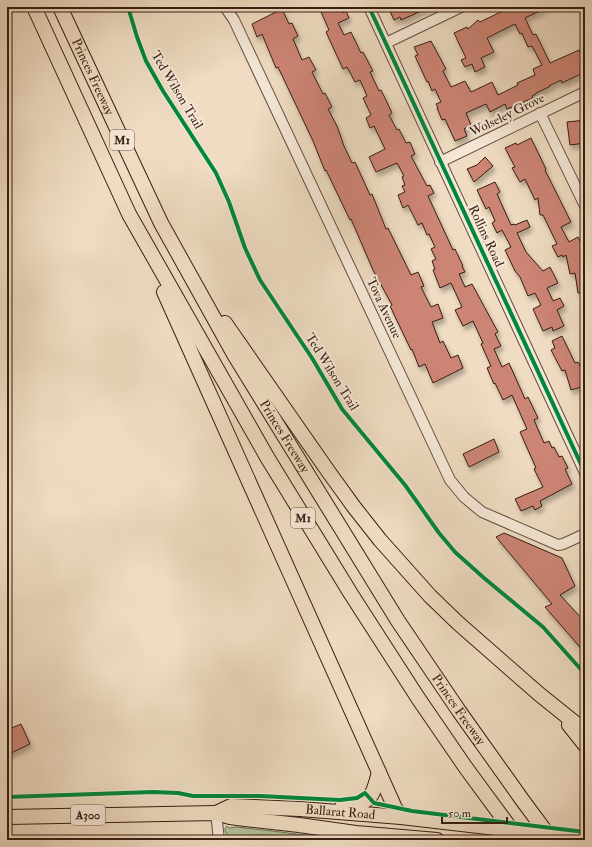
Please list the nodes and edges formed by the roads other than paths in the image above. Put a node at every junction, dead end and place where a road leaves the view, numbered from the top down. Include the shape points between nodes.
1 (34, 7) edge
2 (60, 7) edge
3 (225, 7) edge
4 (369, 7) edge
5 (461, 7) edge
6 (386, 44) junction
7 (585, 92) edge
8 (540, 113) junction
9 (440, 162) junction
10 (585, 206) edge
11 (129, 214) junction
12 (188, 271) junction
13 (584, 467) edge
14 (585, 534) edge
15 (539, 694) junction
16 (585, 731) edge
17 (585, 745) edge
18 (379, 772) junction
19 (324, 810) junction
20 (216, 812) junction
21 (7, 817) edge
22 (401, 817) junction
23 (358, 836) edge
24 (382, 838) edge
25 (558, 838) edge
26 (585, 839) edge
27 (219, 840) edge
28 (437, 840) edge
29 (519, 840) edge

1 - 11 highway, Princes Freeway / M1
2 - 12 highway, Princes Freeway / M1 via 161,223
3 - 14 street, Tova Avenue via 234,20 450,480 464,497 482,512 558,545
4 - 6 street, Rollins Road
5 - 6 street
6 - 9 street, Rollins Road
7 - 8 street, Wolseley Grove
8 - 9 street, Wolseley Grove
8 - 10 street
9 - 13 street, Rollins Road
11 - 18 highway
11 - 29 highway, Princes Freeway / M1 via 318,543 418,698
12 - 15 highway via 328,471 380,540 430,596
12 - 25 highway, Princes Freeway / M1 via 235,356 398,621 523,802
15 - 16 highway
15 - 17 highway
18 - 19 highway via 374,791 368,800
18 - 22 highway
19 - 20 highway, Ballarat Road / A300 via 231,806
19 - 22 highway, Ballarat Road / A300
20 - 21 highway, Ballarat Road / A300
20 - 23 highway, Ballarat Road / A300 via 230,817
20 - 27 street
22 - 24 highway via 388,828
22 - 25 highway, Ballarat Road / A300, bridge
23 - 24 highway, Ballarat Road / A300
24 - 28 highway, Ballarat Road / A300
25 - 26 highway, Ballarat Road / A300

